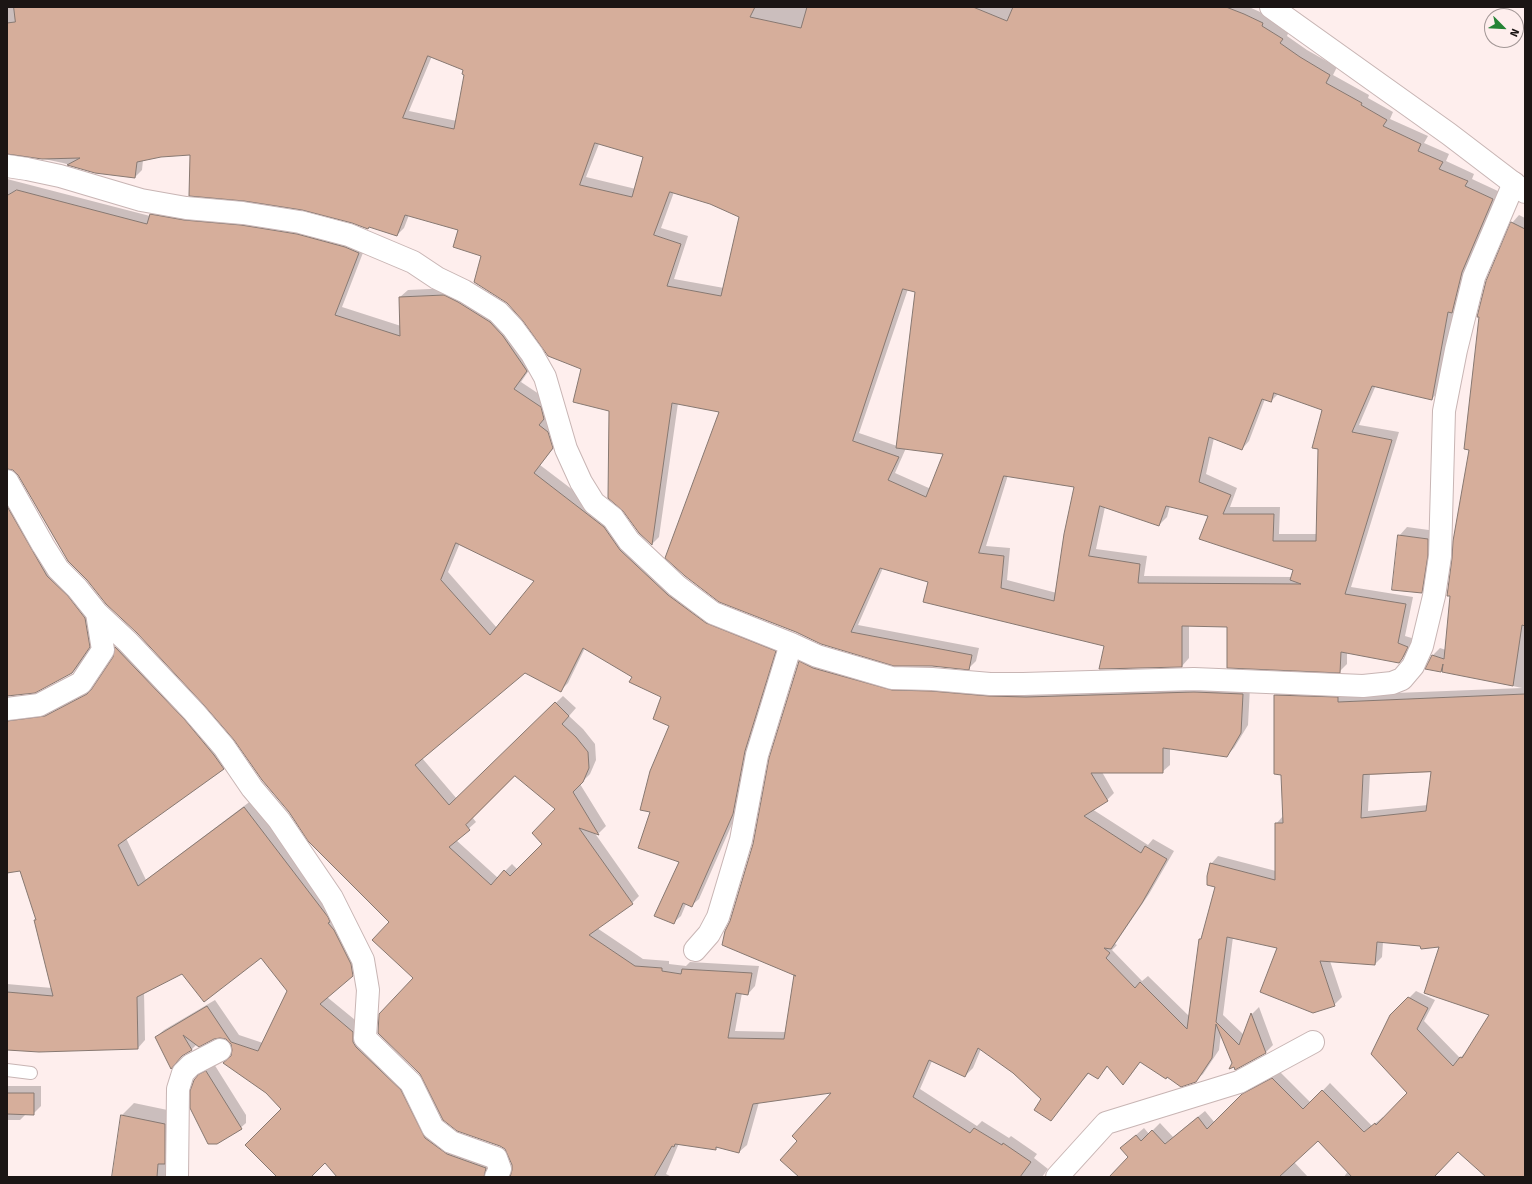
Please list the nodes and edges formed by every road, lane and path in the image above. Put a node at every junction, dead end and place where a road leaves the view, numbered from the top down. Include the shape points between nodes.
1 (1271, 7) edge
2 (7, 166) edge
3 (1519, 187) edge
4 (7, 481) edge
5 (97, 613) junction
6 (792, 644) junction
7 (7, 709) edge
8 (696, 950) dead end
9 (1313, 1042) dead end
10 (220, 1050) dead end
11 (7, 1070) edge
12 (31, 1073) dead end
13 (177, 1177) edge
14 (496, 1177) edge
15 (1057, 1177) edge

1 - 3 street
2 - 6 street via 60,176 141,200 300,222 349,235 413,262 437,278 464,291 498,312 532,354 546,376 566,449 581,482 594,503 613,518 629,542 677,586 712,613
3 - 6 street via 1474,277 1456,350 1444,411 1440,556 1434,596 1422,646 1413,666 1402,679 1392,683 1363,686 1194,679 990,684 892,678 817,656
4 - 5 street via 58,569
5 - 7 street via 103,650 81,683 39,705
5 - 14 street via 194,712 279,820 332,898 363,960 368,990 365,1038 411,1083 433,1128 451,1142 496,1158 500,1169
6 - 8 street via 757,755 742,840 718,917
9 - 15 street via 1240,1082 1106,1123
10 - 13 street via 191,1064 183,1073 178,1089
11 - 12 lane

